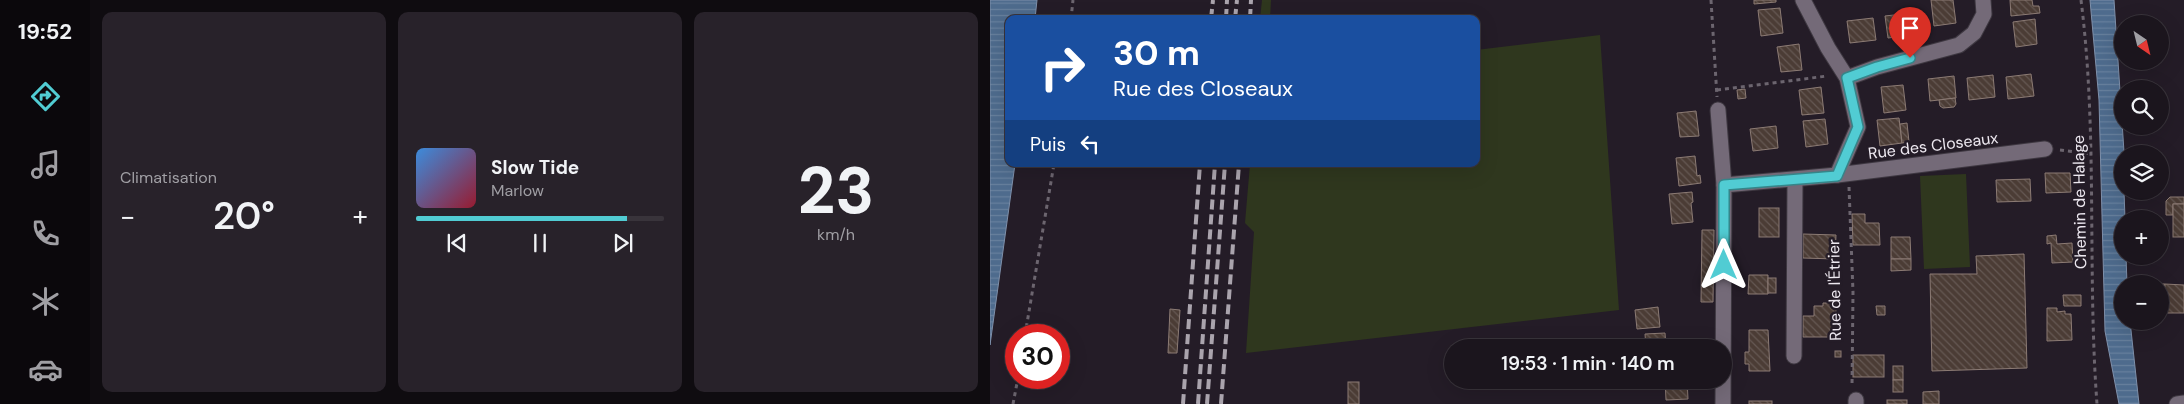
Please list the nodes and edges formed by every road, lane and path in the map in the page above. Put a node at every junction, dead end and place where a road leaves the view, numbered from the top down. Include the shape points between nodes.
1 (1073, 0) edge
2 (1711, 0) edge
3 (1803, 0) edge
4 (1983, 0) edge
5 (2081, 0) edge
6 (1071, 15) edge
7 (1847, 78) junction
8 (1717, 90) junction
9 (1718, 110) joint
10 (2045, 148) joint
11 (2092, 154) junction
12 (1053, 167) edge
13 (1843, 175) junction
14 (1795, 180) junction
15 (1724, 185) junction
16 (1027, 324) edge
17 (1794, 356) dead end
18 (1016, 389) edge
19 (1856, 402) edge
20 (2184, 402) edge
21 (1013, 404) edge
22 (1723, 404) edge
23 (2097, 404) edge
24 (2177, 404) edge

1 - 6 path
2 - 8 path
3 - 7 street
4 - 7 street via 1984,14 1974,33 1959,45
5 - 11 path, Chemin de Halage
7 - 8 path via 1830,76
7 - 13 street via 1858,127
8 - 9 path
9 - 15 street
10 - 11 path
10 - 13 street, Rue des Closeaux
11 - 23 path, Chemin de Halage via 2093,344
12 - 16 path
13 - 14 street, Rue des Closeaux
13 - 19 path, Rue de l'Étrier via 1853,292 1852,393
14 - 15 street, Rue des Closeaux
14 - 17 street
15 - 22 street
18 - 21 path
20 - 24 street

